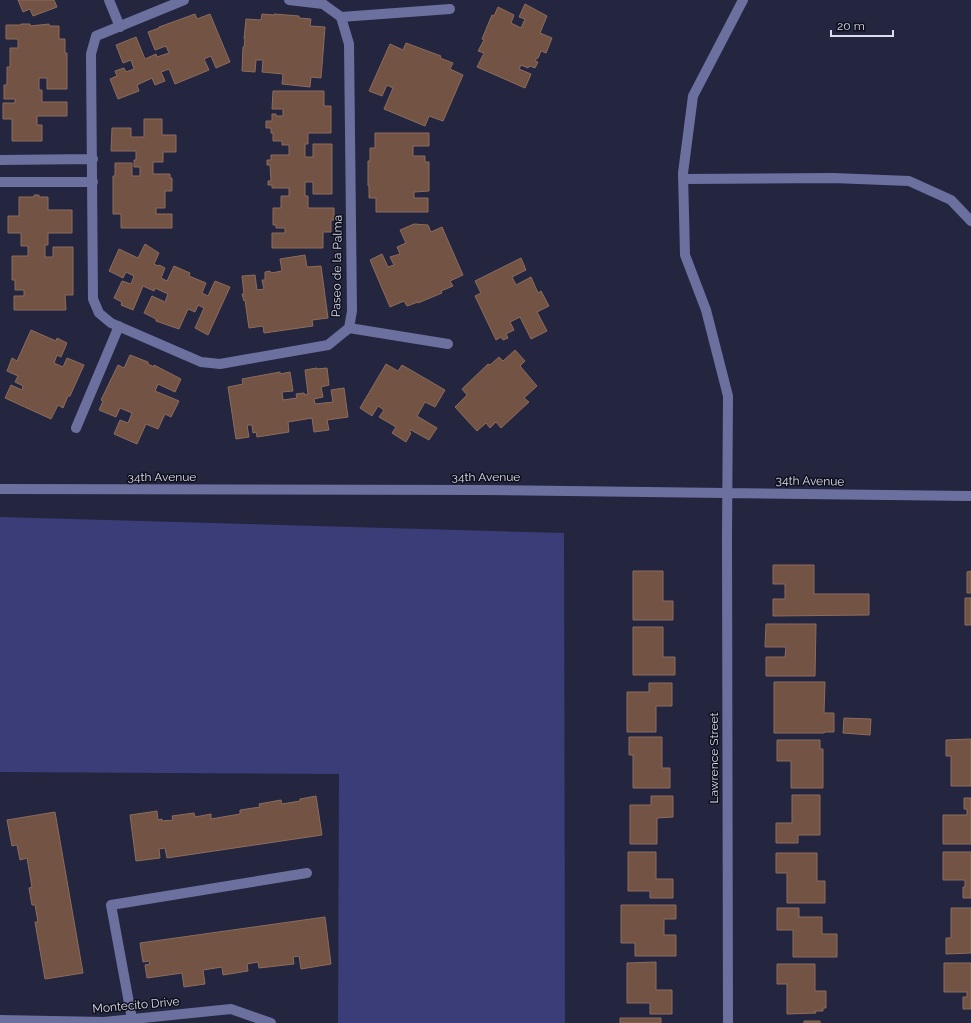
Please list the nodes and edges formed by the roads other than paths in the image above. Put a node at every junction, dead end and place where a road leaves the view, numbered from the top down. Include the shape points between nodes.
1 (110, 0) edge
2 (184, 0) edge
3 (289, 0) edge
4 (743, 0) edge
5 (450, 8) dead end
6 (341, 17) junction
7 (120, 27) junction
8 (93, 159) junction
9 (0, 160) edge
10 (683, 179) junction
11 (0, 182) edge
12 (93, 182) junction
13 (971, 221) edge
14 (119, 326) junction
15 (349, 328) junction
16 (448, 344) dead end
17 (76, 428) dead end
18 (0, 489) edge
19 (728, 493) junction
20 (971, 496) edge
21 (307, 874) dead end
22 (201, 1012) junction
23 (132, 1019) junction
24 (0, 1020) edge
25 (19, 1022) edge
26 (202, 1023) edge
27 (271, 1023) edge
28 (728, 1023) edge

1 - 7 street
2 - 7 street, Paseo de la Palma
3 - 6 street via 323,4
4 - 10 street, Lawrence Street via 693,96
5 - 6 street
6 - 15 street, Paseo de la Palma via 349,44 352,311
7 - 8 street, Paseo de la Palma via 96,36 91,54
8 - 9 street
8 - 12 street, Paseo de la Palma
10 - 13 street via 833,178 909,181 951,200
10 - 19 street, Lawrence Street via 685,255 706,310 728,396
11 - 12 street
12 - 14 street, Paseo de la Palma via 93,299 99,313
14 - 15 street, Paseo de la Palma via 201,362 220,364 328,345
14 - 17 street
15 - 16 street
18 - 19 street, 34th Avenue
19 - 20 street, 34th Avenue
19 - 28 street, Lawrence Street
21 - 23 street via 111,905
22 - 23 street, Montecito Drive
22 - 26 street
22 - 27 street, Montecito Drive via 231,1009
23 - 25 street, Montecito Drive via 104,1022
24 - 25 street, Montecito Drive

